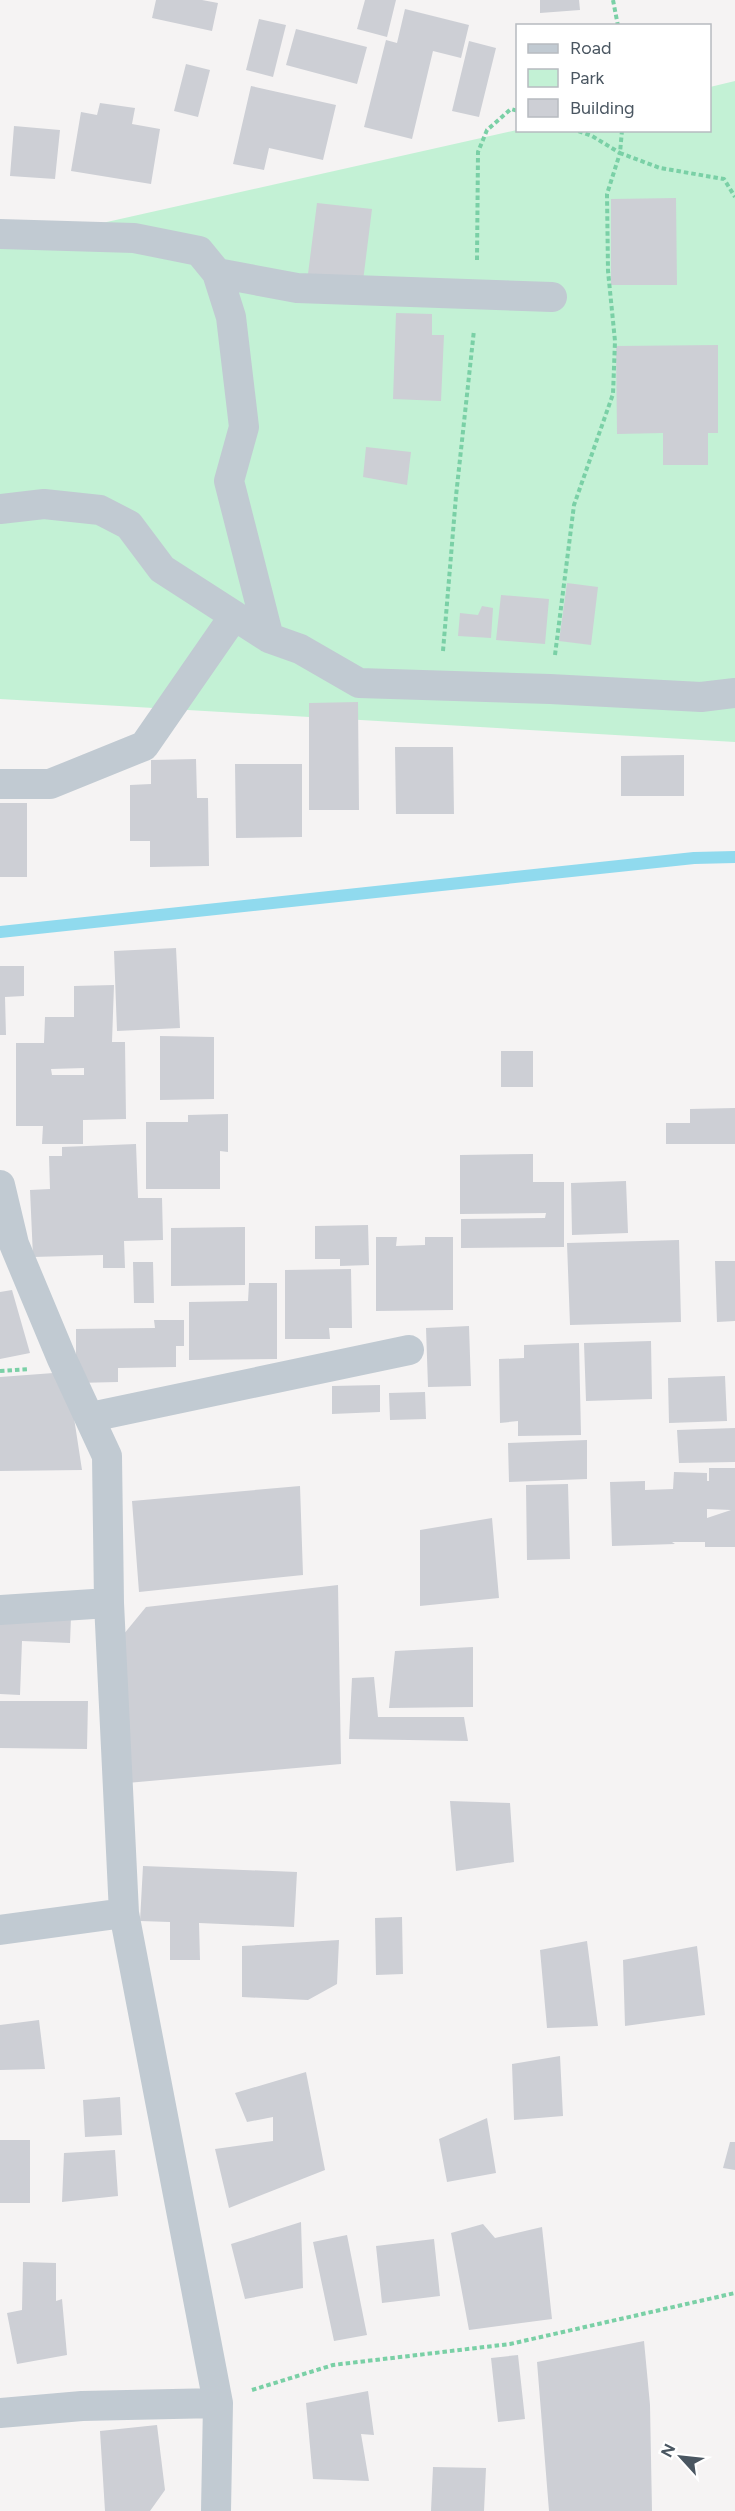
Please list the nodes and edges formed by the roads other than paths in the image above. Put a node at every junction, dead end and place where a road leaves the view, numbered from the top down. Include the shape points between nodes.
1 (0, 234) edge
2 (217, 273) junction
3 (552, 297) dead end
4 (0, 509) edge
5 (234, 616) junction
6 (268, 638) junction
7 (735, 693) edge
8 (0, 784) edge
9 (0, 1185) edge
10 (409, 1350) dead end
11 (91, 1417) junction
12 (109, 1603) junction
13 (0, 1610) edge
14 (124, 1913) junction
15 (0, 1930) edge
16 (218, 2403) junction
17 (0, 2413) edge
18 (216, 2511) edge

1 - 2 street via 134,238 200,250
2 - 3 street via 297,288
2 - 6 street via 231,317 244,427 229,481
4 - 5 street via 44,504 100,510 129,525 162,569
5 - 6 street
5 - 8 street via 144,746 50,784
6 - 7 street via 300,649 359,683 701,697
9 - 11 street via 14,1244
10 - 11 street
11 - 12 street via 107,1456
12 - 13 street
12 - 14 street
14 - 15 street
14 - 16 street
16 - 17 street via 81,2406
16 - 18 street

